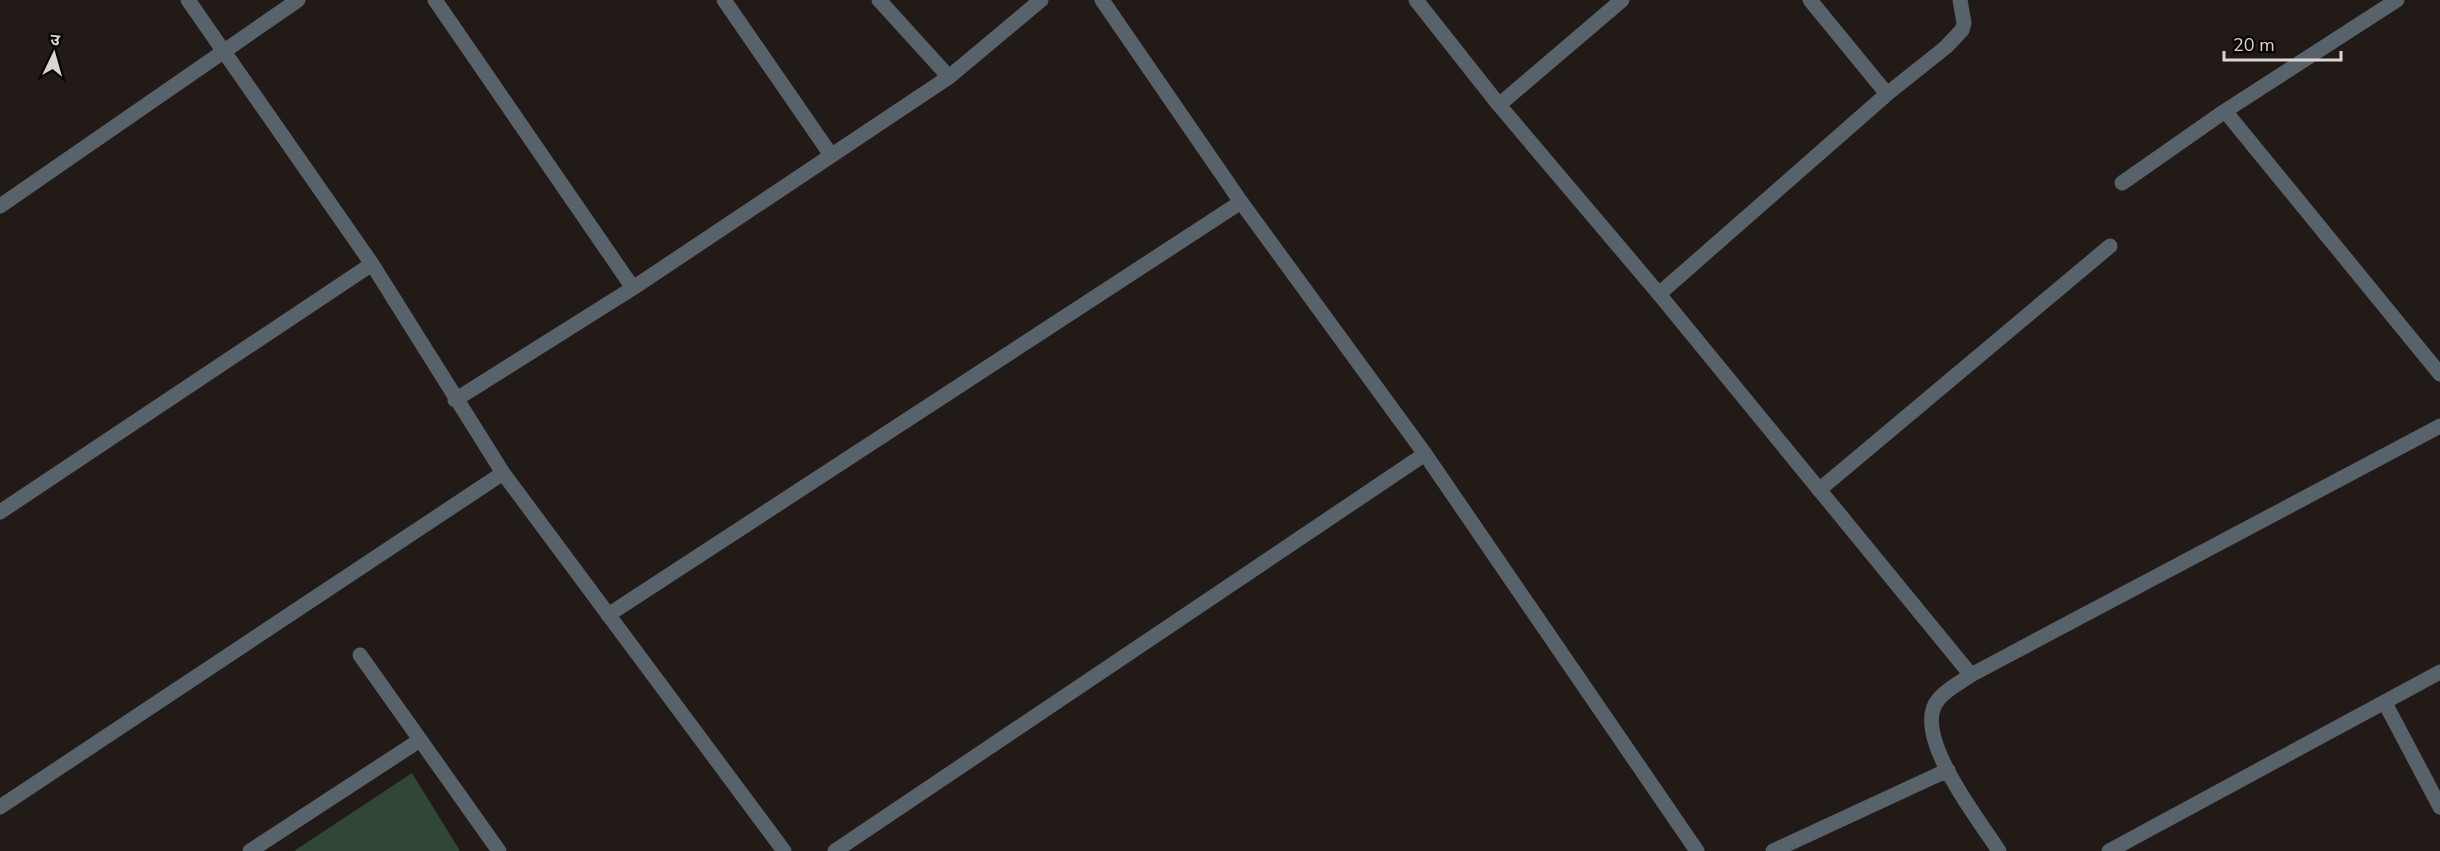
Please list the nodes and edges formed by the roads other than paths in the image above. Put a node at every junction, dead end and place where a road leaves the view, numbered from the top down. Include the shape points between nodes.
1 (188, 0) edge
2 (298, 0) edge
3 (435, 0) edge
4 (724, 0) edge
5 (879, 0) edge
6 (1041, 0) edge
7 (1102, 0) edge
8 (1416, 0) edge
9 (1622, 0) edge
10 (1810, 0) edge
11 (1960, 0) edge
12 (2397, 0) edge
13 (225, 51) junction
14 (949, 77) junction
15 (1887, 94) junction
16 (1499, 105) junction
17 (2225, 111) junction
18 (831, 155) junction
19 (2122, 183) dead end
20 (1241, 202) junction
21 (0, 206) edge
22 (2110, 246) dead end
23 (372, 264) junction
24 (633, 288) junction
25 (1659, 294) junction
26 (2440, 374) edge
27 (455, 400) junction
28 (2440, 426) edge
29 (1425, 454) junction
30 (503, 473) junction
31 (1819, 490) junction
32 (0, 513) edge
33 (608, 615) junction
34 (360, 655) dead end
35 (2440, 672) edge
36 (1971, 675) junction
37 (2385, 703) junction
38 (420, 740) junction
39 (1948, 770) junction
40 (0, 807) edge
41 (2440, 807) edge
42 (250, 851) edge
43 (499, 851) edge
44 (784, 851) edge
45 (835, 851) edge
46 (1696, 851) edge
47 (1773, 851) edge
48 (1999, 851) edge
49 (2109, 851) edge

1 - 13 street
2 - 13 street
3 - 24 street
4 - 18 street
5 - 14 street
6 - 14 street
7 - 20 street
8 - 16 street
9 - 16 street
10 - 15 street
11 - 15 street via 1962,30 1947,47
12 - 17 street
13 - 21 street
13 - 23 street
14 - 18 street
15 - 25 street
16 - 25 street
17 - 19 street
17 - 26 street
18 - 24 street
20 - 29 street
20 - 33 street
22 - 31 street
23 - 27 street
23 - 32 street
24 - 27 street
25 - 31 street
27 - 30 street
28 - 36 street
29 - 45 street
29 - 46 street
30 - 33 street
30 - 40 street
31 - 36 street
33 - 44 street
34 - 38 street
35 - 37 street
36 - 39 street via 1938,699 1932,711 1936,751
37 - 41 street
37 - 49 street
38 - 42 street
38 - 43 street
39 - 47 street
39 - 48 street

